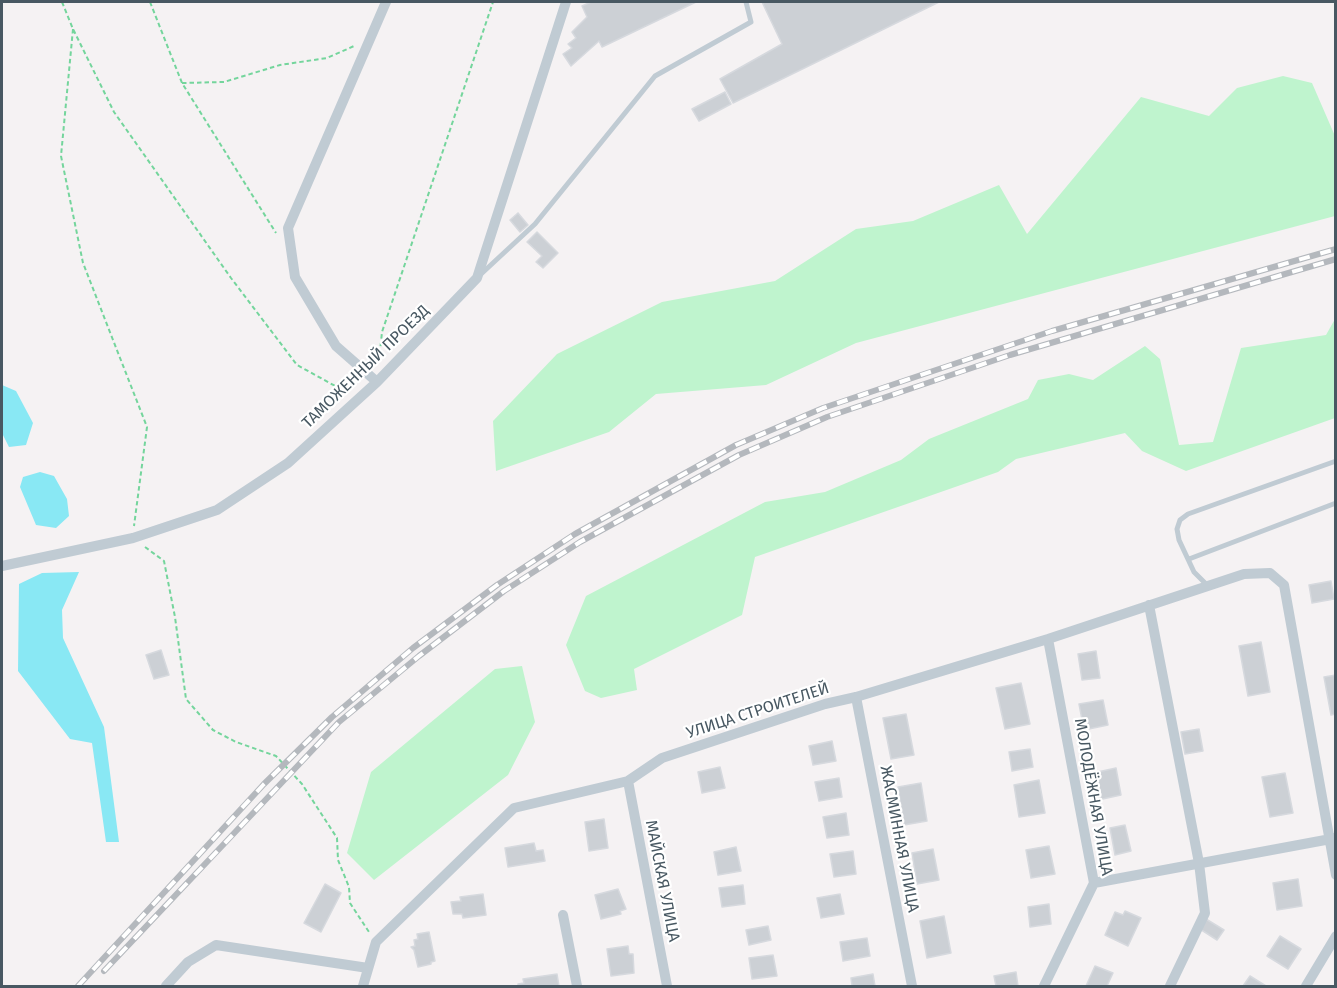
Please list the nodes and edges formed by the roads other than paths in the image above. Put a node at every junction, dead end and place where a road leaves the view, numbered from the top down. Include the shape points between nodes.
1 (386, 2) edge
2 (566, 2) edge
3 (746, 2) edge
4 (477, 278) junction
5 (377, 382) junction
6 (1335, 461) edge
7 (1335, 503) edge
8 (1189, 559) junction
9 (2, 566) edge
10 (1208, 586) junction
11 (1149, 605) junction
12 (1048, 639) junction
13 (856, 698) junction
14 (628, 781) junction
15 (1333, 839) edge
16 (1199, 863) junction
17 (1335, 875) edge
18 (1094, 883) junction
19 (563, 915) dead end
20 (1335, 936) edge
21 (368, 968) junction
22 (166, 987) edge
23 (363, 987) edge
24 (577, 987) edge
25 (667, 987) edge
26 (912, 987) edge
27 (1044, 987) edge
28 (1170, 987) edge
29 (1306, 987) edge

1 - 5 street via 288,228 295,277 336,346
2 - 4 street, ТАМОЖЕННЫЙ ПРОЕЗД
3 - 4 lane via 751,22 655,76 535,224
4 - 5 street, ТАМОЖЕННЫЙ ПРОЕЗД
5 - 9 street, ТАМОЖЕННЫЙ ПРОЕЗД via 288,463 217,510 133,538
6 - 8 lane via 1188,514 1177,529
7 - 8 lane
8 - 10 lane via 1194,572
10 - 11 street, УЛИЦА СТРОИТЕЛЕЙ
10 - 15 street, УЛИЦА СТРОИТЕЛЕЙ via 1244,574 1270,573 1284,585
11 - 12 street, УЛИЦА СТРОИТЕЛЕЙ
11 - 16 street
12 - 13 street, УЛИЦА СТРОИТЕЛЕЙ
12 - 18 street, МОЛОДЁЖНАЯ УЛИЦА
13 - 14 street, УЛИЦА СТРОИТЕЛЕЙ via 825,704 662,758
13 - 26 street, ЖАСМИННАЯ УЛИЦА
14 - 21 street, УЛИЦА СТРОИТЕЛЕЙ via 514,808 376,942
14 - 25 street, МАЙСКАЯ УЛИЦА
15 - 16 street
15 - 17 street
16 - 18 street
16 - 28 street via 1205,913
18 - 27 street, МОЛОДЁЖНАЯ УЛИЦА
19 - 24 street
20 - 29 street
21 - 22 street via 216,945 188,963
21 - 23 street, УЛИЦА СТРОИТЕЛЕЙ

